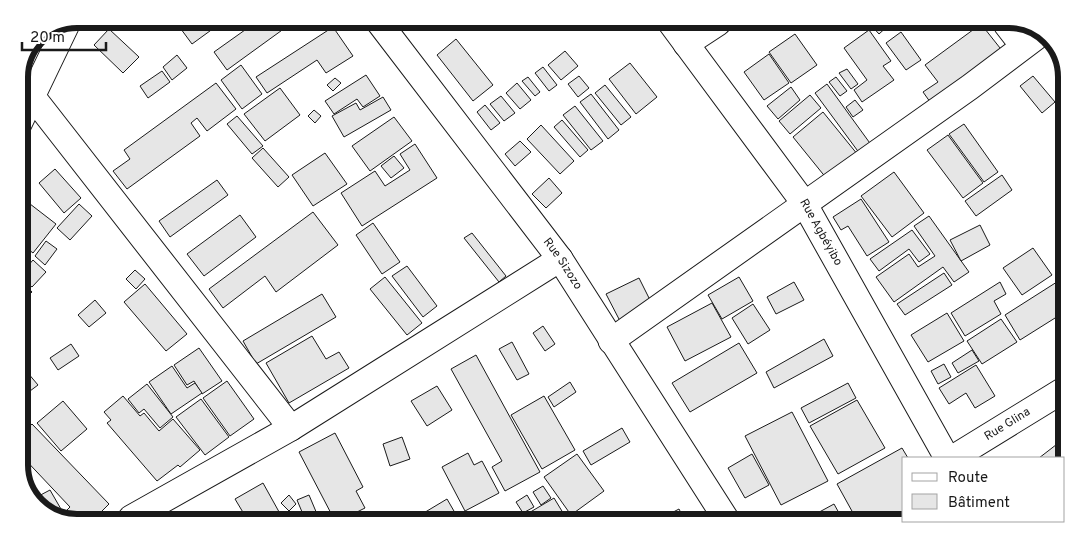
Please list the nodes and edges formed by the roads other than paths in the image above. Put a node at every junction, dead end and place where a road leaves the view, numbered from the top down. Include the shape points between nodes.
1 (383, 28) edge
2 (674, 28) edge
3 (710, 28) edge
4 (1013, 28) edge
5 (64, 29) edge
6 (1033, 39) edge
7 (686, 44) junction
8 (32, 96) junction
9 (28, 105) edge
10 (804, 203) junction
11 (560, 259) junction
12 (611, 341) junction
13 (1058, 394) edge
14 (291, 428) junction
15 (946, 457) edge
16 (955, 457) edge
17 (138, 514) edge
18 (723, 514) edge

1 - 11 street, Rue Sizozo
2 - 7 street, Rue Agbéyibo
3 - 7 street
4 - 6 street
5 - 8 street
6 - 10 street
7 - 10 street, Rue Agbéyibo
8 - 9 street
8 - 14 street
10 - 12 street
10 - 15 street, Rue Agbéyibo
11 - 12 street, Rue Sizozo
11 - 14 street
12 - 18 street, Rue Sizozo
13 - 16 street, Rue Glina
14 - 17 street

